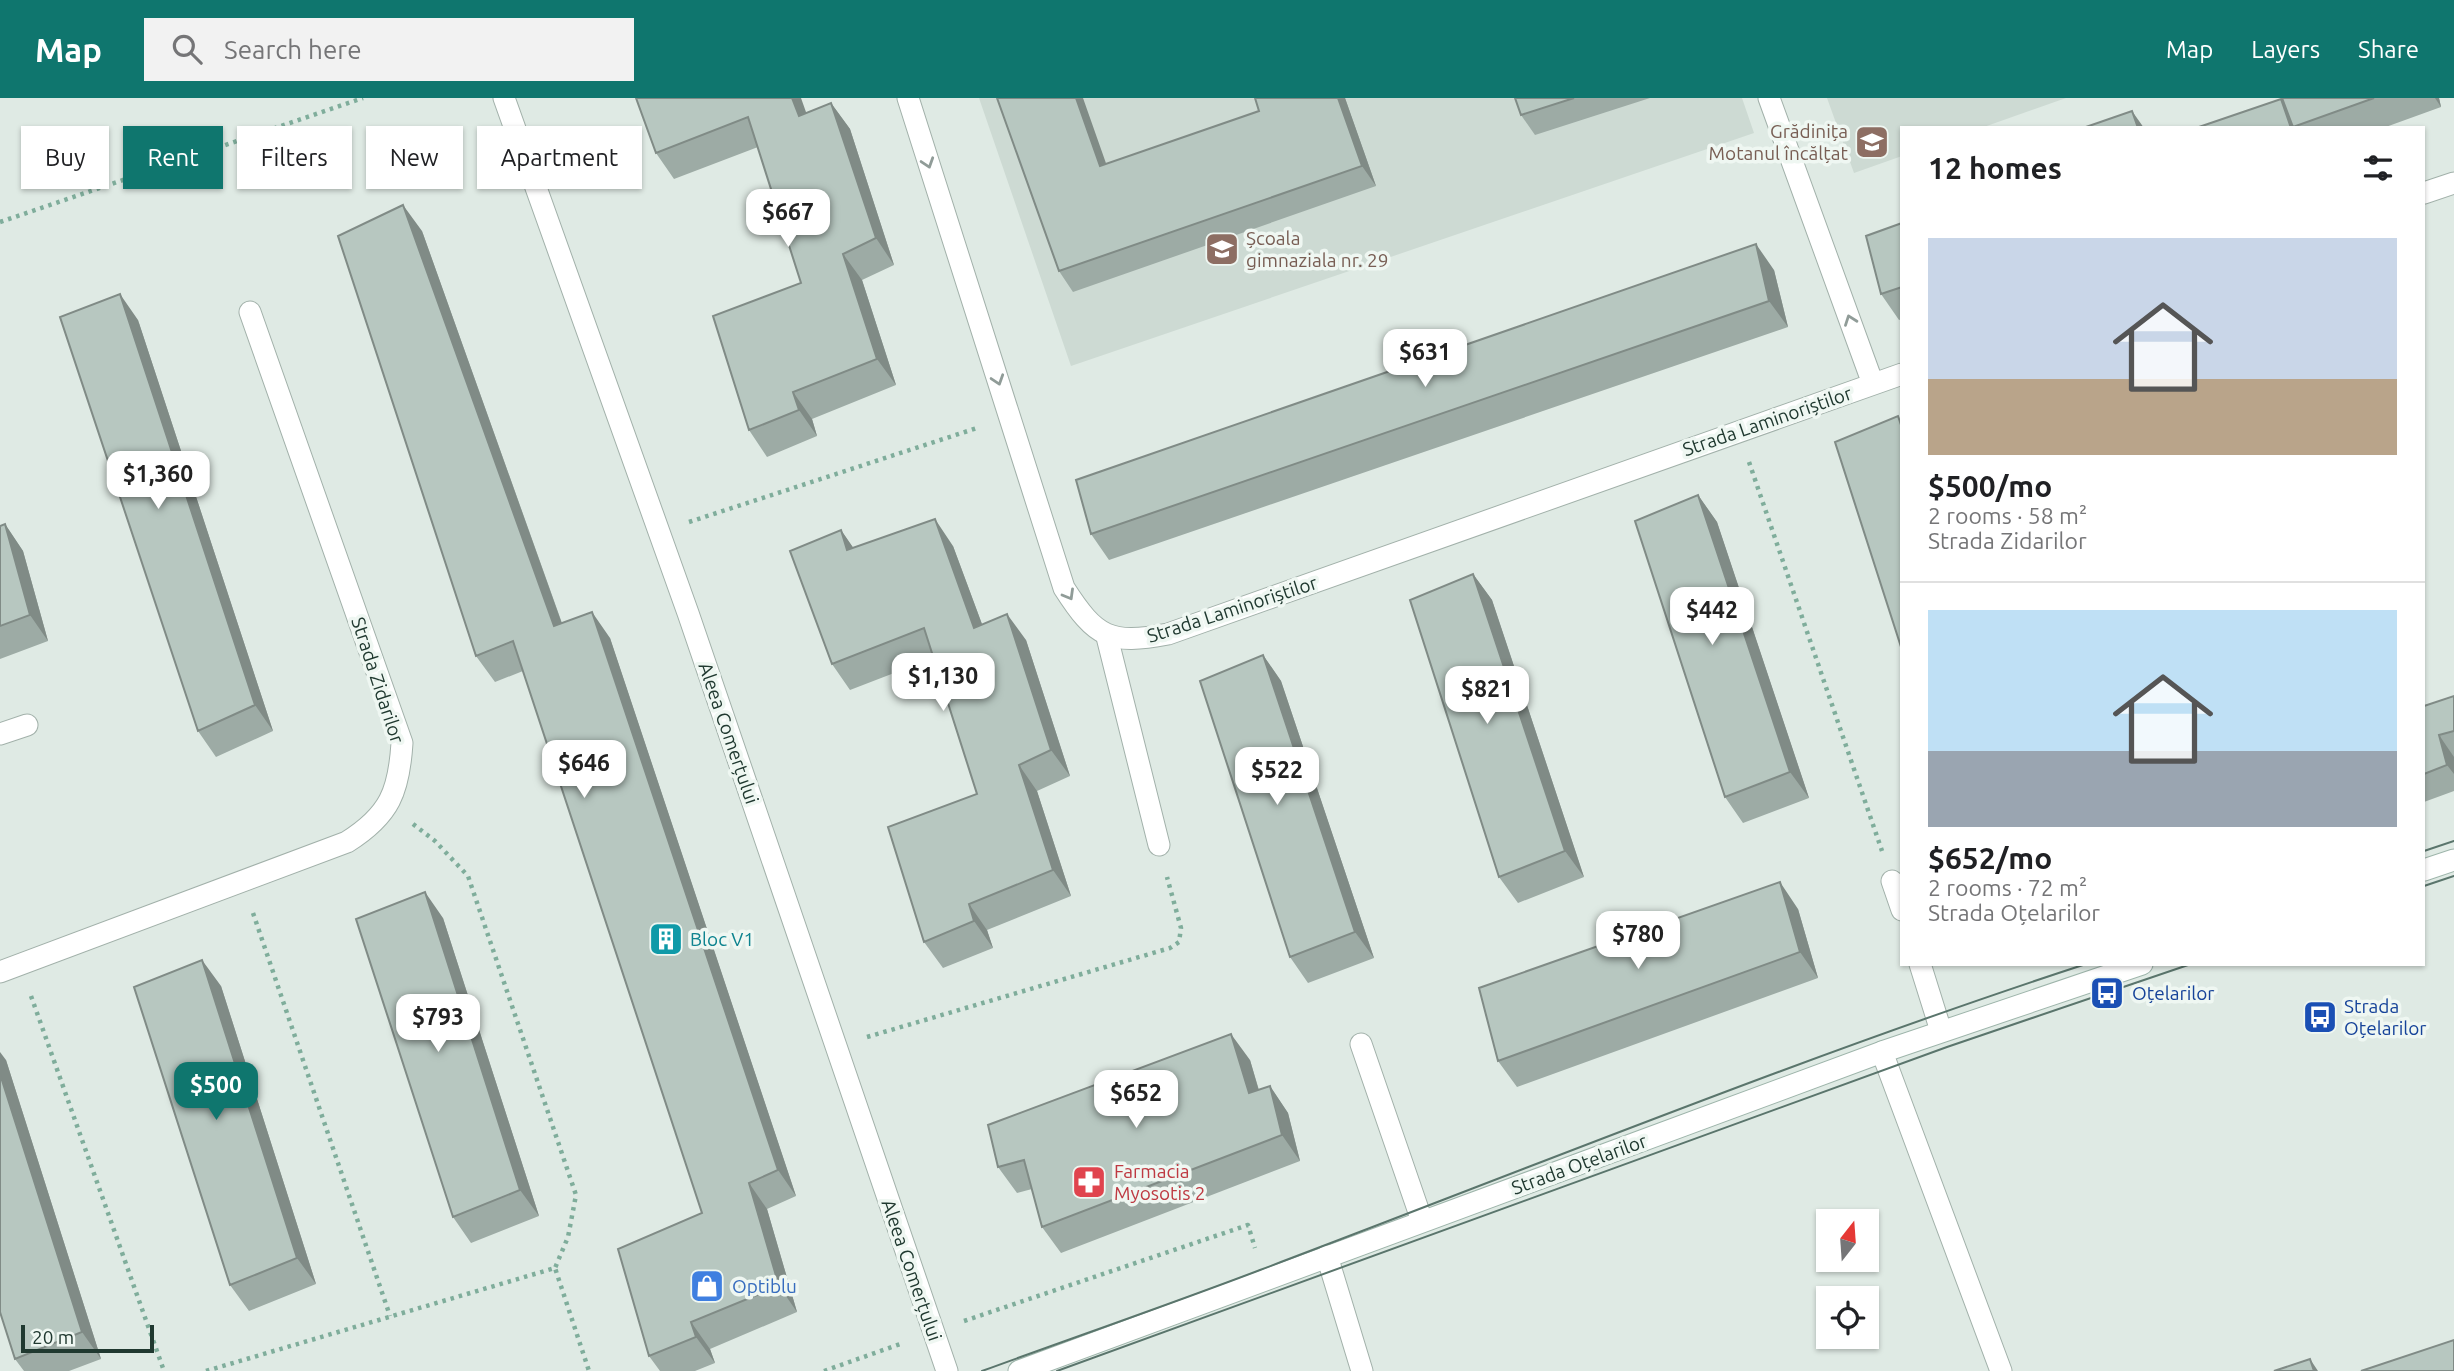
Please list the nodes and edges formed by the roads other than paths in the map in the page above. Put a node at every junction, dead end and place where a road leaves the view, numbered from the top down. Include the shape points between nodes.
1 (504, 98) edge
2 (908, 98) edge
3 (1769, 98) edge
4 (2454, 183) edge
5 (2425, 193) edge
6 (250, 312) dead end
7 (1900, 375) edge
8 (1873, 384) junction
9 (1107, 636) junction
10 (27, 725) dead end
11 (0, 734) edge
12 (1159, 845) road end
13 (2454, 860) edge
14 (2425, 870) edge
15 (1892, 881) road end
16 (1900, 904) edge
17 (1921, 966) edge
18 (2136, 966) edge
19 (10, 968) edge
20 (1941, 1031) junction
21 (1361, 1044) dead end
22 (1882, 1052) junction
23 (1422, 1221) junction
24 (1327, 1256) junction
25 (947, 1371) edge
26 (1019, 1371) edge
27 (1362, 1371) edge
28 (2001, 1371) edge

1 - 25 street, Aleea Comerțului via 659,532
2 -> 9 street via 1064,588 1081,615
8 -> 3 street
4 - 5 street
6 - 19 street, Strada Zidarilor via 402,743 400,780 388,806 369,828 347,842
7 - 8 street, Strada Laminoriștilor
8 - 9 street, Strada Laminoriștilor via 1168,634 1134,640
9 - 12 street
10 - 11 street
13 - 14 street
15 - 16 street
17 - 20 street
18 - 20 street, Strada Oțelarilor
20 - 22 street, Strada Oțelarilor
21 - 23 street
22 - 23 street, Strada Oțelarilor
22 - 28 street
23 - 24 street, Strada Oțelarilor
24 - 26 street, Strada Oțelarilor
24 - 27 street

